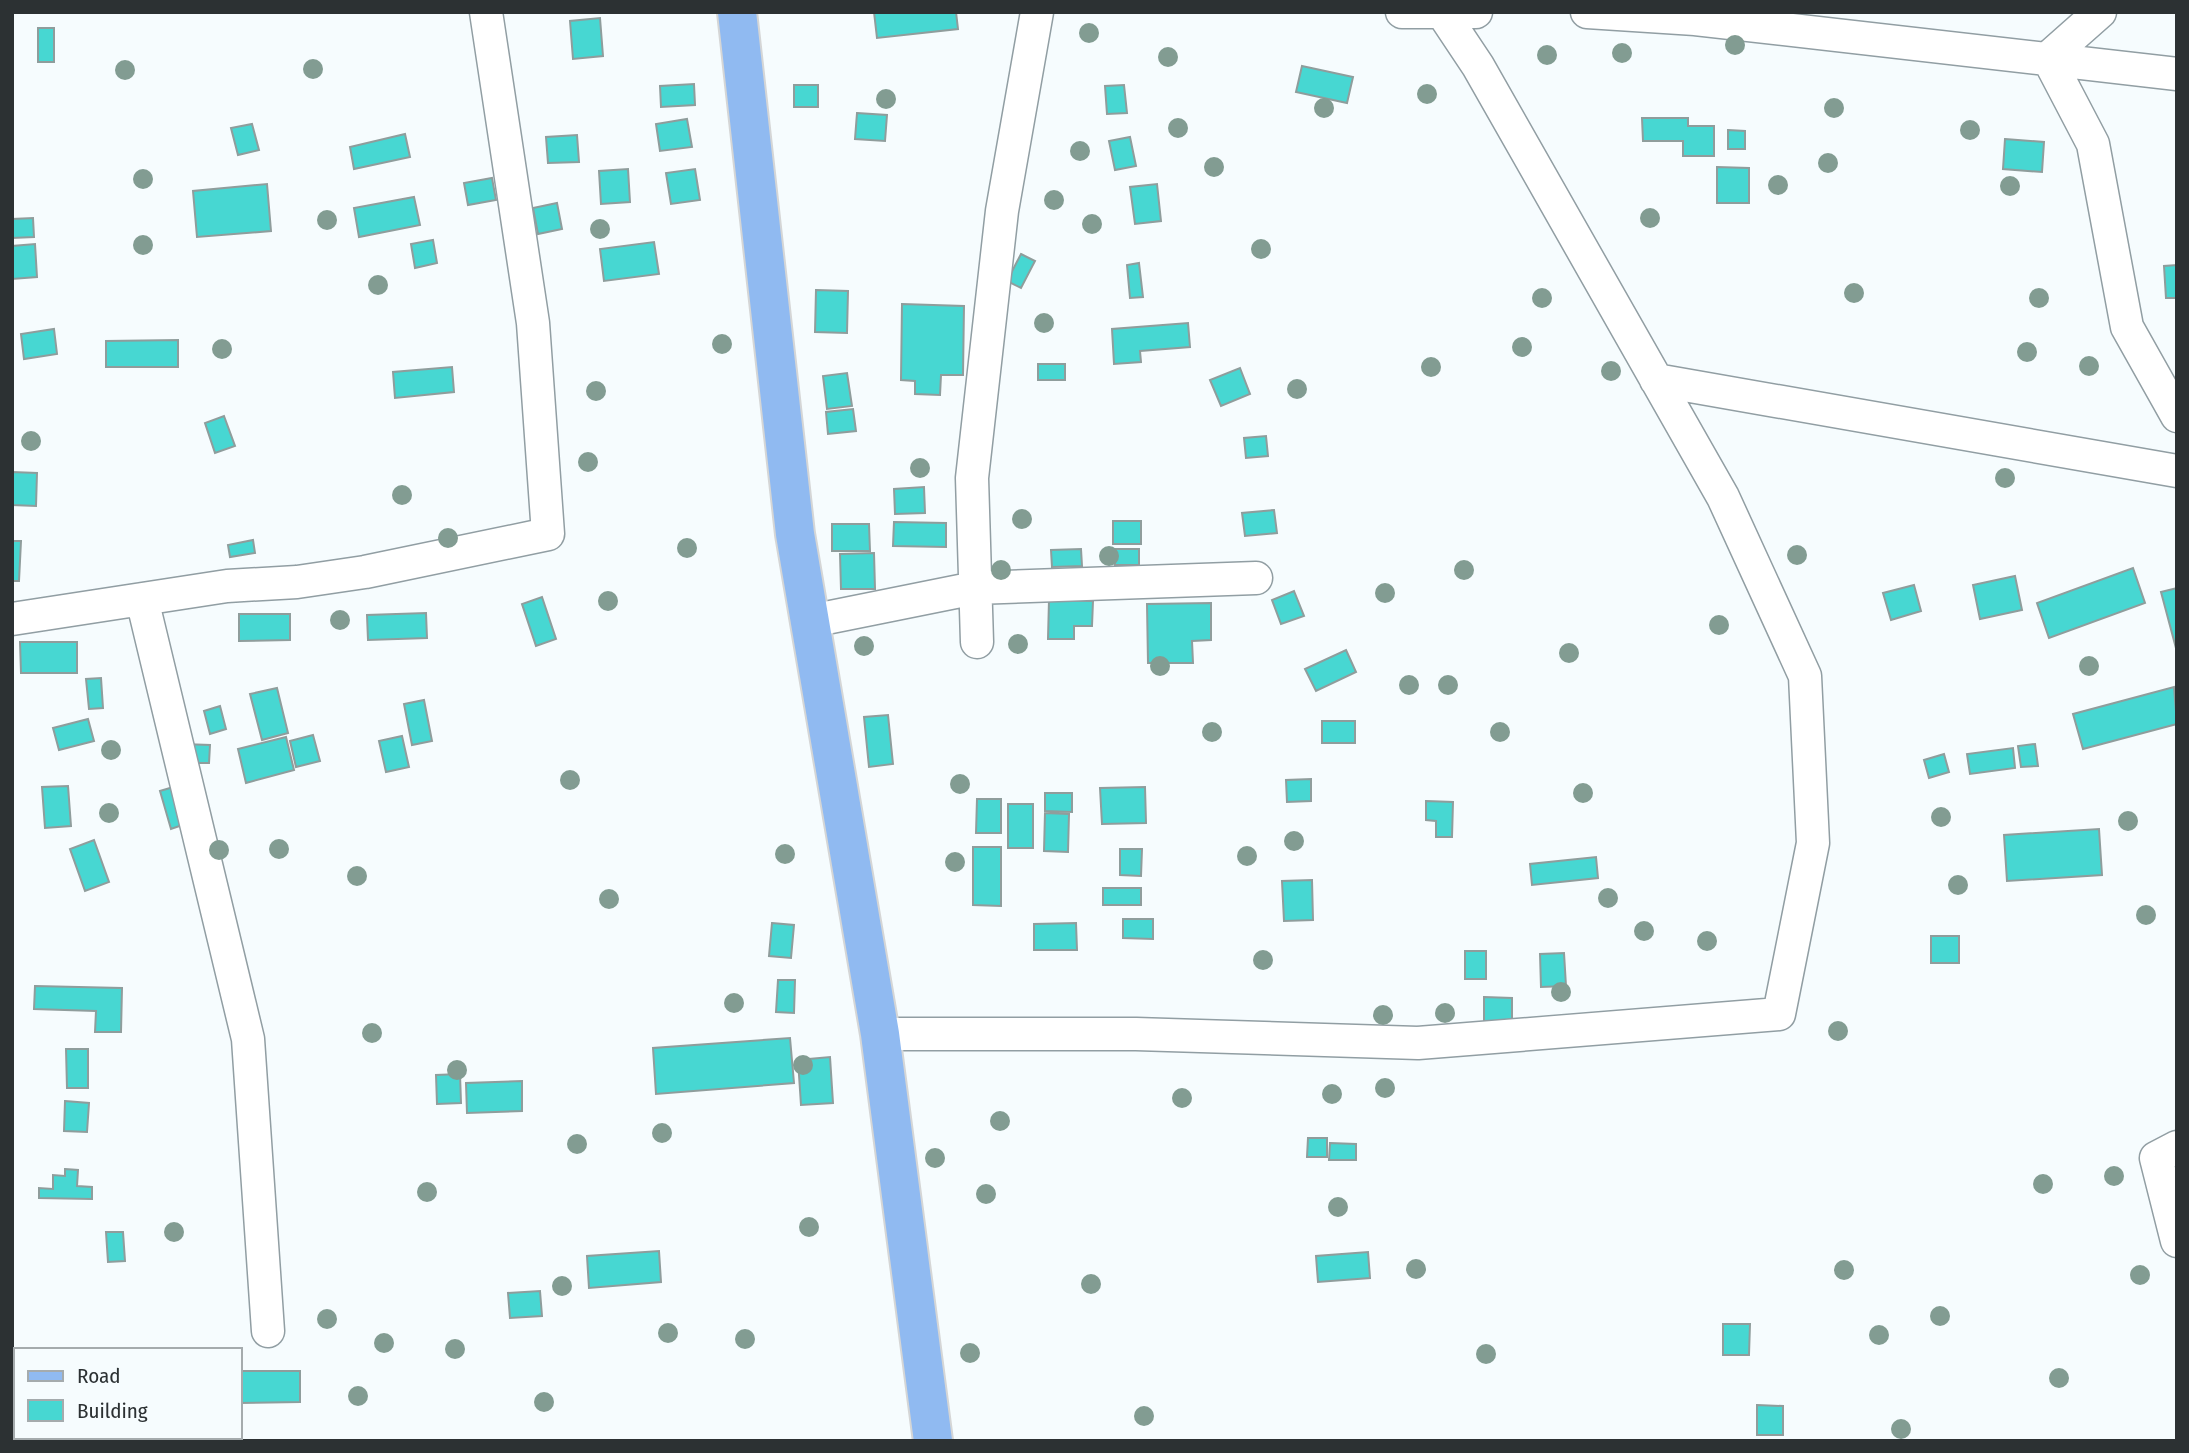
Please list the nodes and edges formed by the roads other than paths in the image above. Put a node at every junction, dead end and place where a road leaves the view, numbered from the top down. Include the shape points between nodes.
1 (485, 12) edge
2 (737, 12) edge
3 (1037, 12) edge
4 (1402, 12) edge
5 (1476, 12) edge
6 (1587, 12) edge
7 (2100, 12) edge
8 (1443, 13) edge
9 (1695, 16) edge
10 (2048, 58) junction
11 (2177, 74) edge
12 (1656, 380) junction
13 (2177, 416) edge
14 (2177, 471) edge
15 (1256, 578) dead end
16 (975, 588) junction
17 (142, 599) junction
18 (12, 619) edge
19 (810, 621) junction
20 (977, 642) dead end
21 (880, 1034) junction
22 (2177, 1147) edge
23 (2177, 1241) edge
24 (268, 1331) dead end
25 (933, 1441) edge

1 - 17 street via 533,323 548,534 365,572
2 - 19 main road via 795,534
3 - 16 street via 1002,211 972,478
4 - 8 street
5 - 8 street
6 - 9 street
7 - 10 street
8 - 12 street via 1478,66
9 - 10 street
10 - 11 street
10 - 13 street via 2093,144 2127,327
12 - 14 street
12 - 21 street via 1723,497 1805,676 1813,843 1779,1014 1418,1043 1149,1034
15 - 16 street
16 - 19 street
16 - 20 street
17 - 18 street
17 - 24 street via 248,1038
19 - 21 main road
21 - 25 main road
22 - 23 street via 2156,1158

